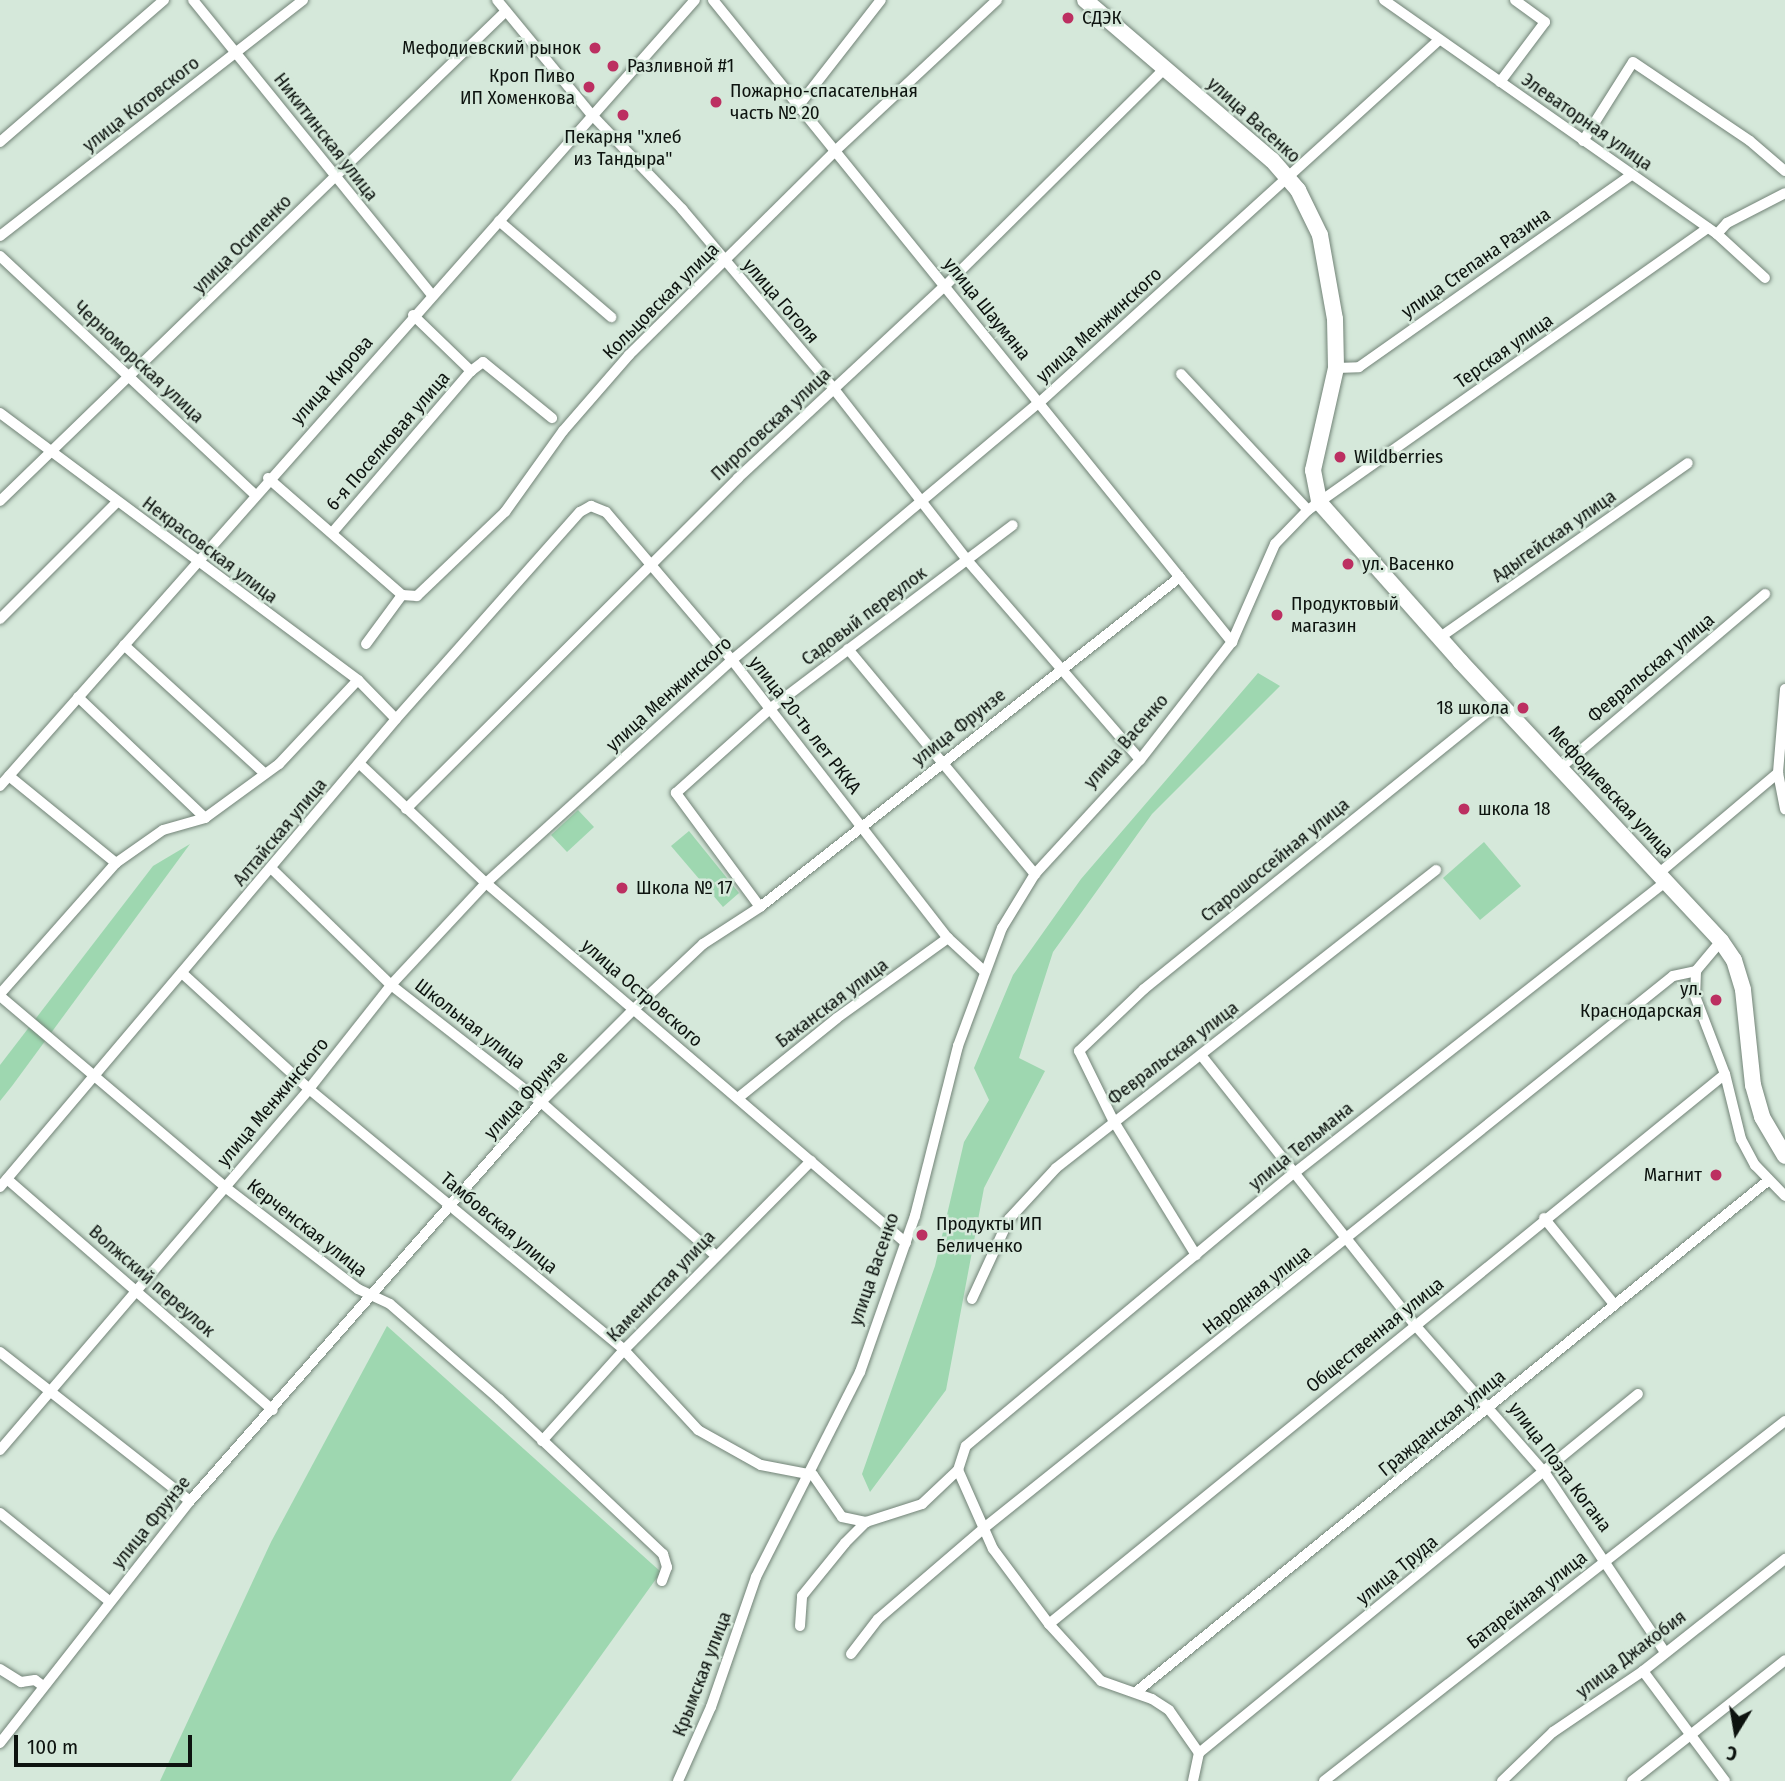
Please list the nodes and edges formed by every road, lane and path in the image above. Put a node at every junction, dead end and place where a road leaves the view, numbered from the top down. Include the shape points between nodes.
1 (164, 0) edge
2 (193, 0) edge
3 (303, 0) edge
4 (497, 0) edge
5 (695, 0) edge
6 (713, 0) edge
7 (881, 0) edge
8 (997, 0) edge
9 (1085, 0) edge
10 (1384, 0) edge
11 (1516, 0) edge
12 (506, 11) junction
13 (1439, 40) junction
14 (237, 51) junction
15 (1164, 69) junction
16 (1500, 82) junction
17 (796, 109) junction
18 (591, 114) junction
19 (1583, 141) junction
20 (0, 142) edge
21 (834, 152) junction
22 (1785, 171) edge
23 (1632, 175) junction
24 (334, 177) junction
25 (1288, 179) junction
26 (1785, 193) edge
27 (499, 221) junction
28 (1713, 231) junction
29 (0, 236) edge
30 (0, 256) edge
31 (724, 263) junction
32 (1765, 278) dead end
33 (947, 285) junction
34 (432, 295) junction
35 (414, 315) junction
36 (611, 317) dead end
37 (1336, 368) junction
38 (471, 371) junction
39 (1181, 374) dead end
40 (131, 378) junction
41 (834, 389) junction
42 (1040, 402) junction
43 (0, 413) edge
44 (552, 418) dead end
45 (49, 452) junction
46 (1688, 463) dead end
47 (268, 478) junction
48 (254, 494) junction
49 (920, 499) junction
50 (0, 501) edge
51 (116, 503) junction
52 (591, 506) joint
53 (1313, 506) junction
54 (1013, 525) dead end
55 (332, 533) junction
56 (967, 561) junction
57 (197, 564) junction
58 (651, 564) junction
59 (1180, 577) junction
60 (1765, 594) dead end
61 (402, 595) junction
62 (0, 620) edge
63 (1439, 638) junction
64 (369, 640) dead end
65 (1232, 642) junction
66 (124, 645) junction
67 (848, 649) junction
68 (732, 660) junction
69 (1060, 670) junction
70 (358, 680) junction
71 (1785, 689) edge
72 (78, 697) junction
73 (1499, 703) junction
74 (771, 708) junction
75 (396, 719) junction
76 (1140, 760) junction
77 (942, 763) junction
78 (360, 764) junction
79 (1560, 768) junction
80 (1778, 772) junction
81 (264, 773) junction
82 (9, 776) junction
83 (0, 786) edge
84 (1785, 808) edge
85 (406, 809) junction
86 (205, 818) junction
87 (860, 825) junction
88 (116, 863) junction
89 (272, 869) junction
90 (1436, 870) dead end
91 (1035, 874) junction
92 (1662, 878) junction
93 (486, 883) junction
94 (760, 907) junction
95 (948, 938) junction
96 (1721, 941) junction
97 (1696, 971) junction
98 (985, 972) junction
99 (182, 973) junction
100 (391, 985) junction
101 (0, 995) edge
102 (634, 1009) junction
103 (1201, 1055) junction
104 (95, 1073) junction
105 (1725, 1074) junction
106 (309, 1089) junction
107 (738, 1098) junction
108 (541, 1102) junction
109 (1113, 1119) junction
110 (1785, 1156) edge
111 (811, 1161) junction
112 (1293, 1174) junction
113 (1769, 1180) junction
114 (3, 1183) edge
115 (225, 1187) junction
116 (1785, 1196) edge
117 (449, 1204) junction
118 (1544, 1218) junction
119 (1347, 1241) junction
120 (906, 1242) junction
121 (715, 1255) junction
122 (1196, 1255) junction
123 (137, 1292) junction
124 (374, 1297) junction
125 (972, 1299) dead end
126 (1614, 1304) junction
127 (1415, 1325) junction
128 (624, 1350) junction
129 (0, 1352) edge
130 (47, 1392) junction
131 (1639, 1394) dead end
132 (1491, 1406) junction
133 (273, 1410) junction
134 (1785, 1421) edge
135 (542, 1441) junction
136 (0, 1450) edge
137 (958, 1470) junction
138 (807, 1472) junction
139 (1545, 1472) junction
140 (190, 1501) junction
141 (0, 1513) edge
142 (866, 1522) junction
143 (984, 1528) junction
144 (1785, 1559) edge
145 (1607, 1560) junction
146 (756, 1577) joint
147 (662, 1581) dead end
148 (110, 1601) junction
149 (1049, 1624) junction
150 (800, 1626) dead end
151 (1664, 1651) junction
152 (851, 1654) dead end
153 (1785, 1660) edge
154 (0, 1669) edge
155 (1643, 1671) junction
156 (43, 1686) junction
157 (1136, 1692) junction
158 (1691, 1735) junction
159 (0, 1743) edge
160 (1199, 1753) junction
161 (678, 1781) edge
162 (1193, 1781) edge
163 (1324, 1781) edge
164 (1502, 1781) edge
165 (1632, 1781) edge
166 (1725, 1781) edge

1 - 20 street
2 - 14 street, Никитинская улица
3 - 14 street, улица Котовского
4 - 12 street, улица Гоголя
5 - 18 street, улица Кирова
6 - 17 street, улица Шаумяна
7 - 17 street
8 - 21 street, Кольцовская улица
9 - 15 main road, улица Васенко
10 - 13 street, Элеваторная улица
11 - 16 street via 1545,22
12 - 18 street, улица Гоголя
12 - 24 street, улица Осипенко
13 - 16 street, Элеваторная улица
13 - 25 street, улица Менжинского
14 - 24 street, Никитинская улица
14 - 29 street, улица Котовского
15 - 25 main road, улица Васенко
15 - 33 street, Пироговская улица
16 - 19 street, Элеваторная улица
17 - 21 street, улица Шаумяна
18 - 27 street, улица Кирова
18 - 31 street, улица Гоголя via 682,209
19 - 22 street via 1633,62 1750,141
19 - 23 street, Элеваторная улица
21 - 31 street, Кольцовская улица
21 - 33 street, улица Шаумяна
23 - 28 street, Элеваторная улица
23 - 37 street, улица Степана Разина via 1359,367
24 - 34 street, Никитинская улица
24 - 40 street, улица Осипенко
25 - 37 main road, улица Васенко via 1320,235 1335,319
25 - 42 street, улица Менжинского
26 - 28 street, Терская улица
27 - 34 street, улица Кирова
27 - 36 street
28 - 32 street, Элеваторная улица
28 - 53 street, Терская улица
30 - 40 street, Черноморская улица
31 - 41 street, улица Гоголя
31 - 61 street, Кольцовская улица via 629,355 563,431 505,512 417,596
33 - 41 street, Пироговская улица
33 - 42 street, улица Шаумяна
34 - 35 street, улица Кирова
35 - 38 street
35 - 47 street, улица Кирова
37 - 53 main road, улица Васенко via 1313,470
38 - 44 street via 483,362
38 - 55 street, 6-я Поселковая улица
39 - 53 street
40 - 45 street, улица Осипенко
40 - 48 street, Черноморская улица
41 - 49 street, улица Гоголя
41 - 58 street, Пироговская улица
42 - 49 street, улица Менжинского
42 - 59 street, улица Шаумяна
43 - 45 street, Некрасовская улица
45 - 50 street, улица Осипенко
45 - 51 street, Некрасовская улица
46 - 63 street, Адыгейская улица
47 - 48 street, улица Кирова
47 - 55 street
48 - 57 street, улица Кирова
49 - 56 street, улица Гоголя
49 - 68 street, улица Менжинского
51 - 57 street, Некрасовская улица
51 - 62 street
52 - 58 street, улица 20-ть лет РККА via 606,512
52 - 75 street, Алтайская улица via 580,512
53 - 63 main road, Мефодиевская улица
53 - 65 street, улица Васенко via 1275,544
54 - 56 street, Садовый переулок
55 - 61 street
56 - 67 street, Садовый переулок
56 - 69 street, улица Гоголя
57 - 66 street, улица Кирова
57 - 70 street, Некрасовская улица
58 - 68 street, улица 20-ть лет РККА
58 - 85 street, Пироговская улица
59 - 65 street, улица Шаумяна
59 - 69 street, улица Фрунзе
60 - 79 street, Февральская улица
61 - 64 street, Кольцовская улица
63 - 73 main road, Мефодиевская улица
65 - 76 street, улица Васенко
66 - 72 street, улица Кирова
66 - 81 street
67 - 74 street, Садовый переулок
67 - 77 street
68 - 74 street, улица 20-ть лет РККА
68 - 93 street, улица Менжинского
69 - 76 street, улица Гоголя
69 - 77 street, улица Фрунзе
70 - 75 street, Некрасовская улица
70 - 81 street via 279,764
71 - 80 street
72 - 82 street, улица Кирова
72 - 86 street
73 - 79 main road, Мефодиевская улица
73 - 109 street, Старошоссейная улица via 1154,981 1079,1051
74 - 87 street, улица 20-ть лет РККА
74 - 94 street, Садовый переулок via 676,793
75 - 78 street, Алтайская улица
76 - 91 street, улица Васенко
77 - 87 street, улица Фрунзе
77 - 91 street
78 - 85 street, улица Островского
78 - 89 street, Алтайская улица
79 - 92 main road, Мефодиевская улица
80 - 84 street
80 - 92 street, улица Тельмана
81 - 86 street
82 - 83 street, улица Кирова
82 - 88 street
85 - 93 street, улица Островского
86 - 88 street via 163,830
87 - 94 street, улица Фрунзе
87 - 95 street, улица 20-ть лет РККА
88 - 101 street
89 - 99 street, Алтайская улица
89 - 100 street, Школьная улица
90 - 103 street, Февральская улица
91 - 98 street, улица Васенко via 1002,928
92 - 96 main road, Мефодиевская улица
92 - 112 street, улица Тельмана
93 - 100 street, улица Менжинского
93 - 102 street, улица Островского
94 - 102 street, улица Фрунзе via 703,944
95 - 98 street, улица 20-ть лет РККА
95 - 107 street, Баканская улица via 837,1018
96 - 97 street
96 - 110 main road, Мефодиевская улица via 1734,960 1743,990 1753,1085 1762,1116
97 - 105 street via 1695,996
97 - 119 street, Народная улица via 1672,976
98 - 120 street, улица Васенко via 958,1046
99 - 104 street, Алтайская улица
99 - 106 street, Тамбовская улица
100 - 106 street, улица Менжинского
100 - 108 street, Школьная улица
101 - 104 street, Керченская улица
102 - 107 street, улица Островского
102 - 108 street, улица Фрунзе
103 - 109 street, Февральская улица
103 - 112 street, улица Поэта Когана
104 - 114 street, Алтайская улица
104 - 115 street, Керченская улица
105 - 113 street via 1741,1139
105 - 118 street, Общественная улица
106 - 115 street, улица Менжинского
106 - 117 street, Тамбовская улица
107 - 111 street, улица Островского
108 - 117 street, улица Фрунзе
108 - 121 street, Школьная улица
109 - 122 street
109 - 125 street, Февральская улица via 1024,1198 1009,1219
111 - 120 street, улица Островского
111 - 121 street, Каменистая улица
112 - 119 street, улица Поэта Когана
112 - 122 street, улица Тельмана
113 - 116 street
113 - 126 street, Гражданская улица
114 - 123 street, Волжский переулок
115 - 123 street, улица Менжинского
115 - 124 street, Керченская улица
117 - 124 street, улица Фрунзе
117 - 128 street, Тамбовская улица
118 - 126 street
118 - 127 street, Общественная улица
119 - 127 street, улица Поэта Когана
119 - 143 street, Народная улица
120 - 138 street, улица Васенко via 860,1372
121 - 128 street, Каменистая улица
122 - 137 street, улица Тельмана via 966,1447
123 - 130 street, улица Менжинского
123 - 133 street, Волжский переулок
124 - 133 street, улица Фрунзе
124 - 135 street, Керченская улица via 398,1311
126 - 132 street, Гражданская улица
127 - 132 street, улица Поэта Когана
127 - 149 street, Общественная улица
128 - 135 street, Каменистая улица
128 - 138 street, Тамбовская улица via 715,1442 775,1469
129 - 130 street
130 - 136 street, улица Менжинского
130 - 140 street
131 - 139 street, улица Труда
132 - 139 street, улица Поэта Когана
132 - 157 street, Гражданская улица
133 - 140 street, улица Фрунзе
134 - 145 street, Батарейная улица
135 - 147 street, Керченская улица via 663,1554 667,1567
137 - 142 street via 922,1504
137 - 143 street
138 - 142 street via 842,1517
138 - 146 street, улица Васенко
139 - 145 street, улица Поэта Когана
139 - 160 street, улица Труда
140 - 148 street, улица Фрунзе
141 - 148 street
142 - 150 street via 802,1596
143 - 149 street via 993,1549
143 - 152 street, Народная улица via 878,1619
144 - 151 street, улица Джакобия
145 - 151 street, улица Поэта Когана
145 - 163 street, Батарейная улица
146 - 161 street, Крымская улица via 711,1707
148 - 156 street, улица Фрунзе
149 - 157 street via 1101,1681
151 - 155 street, улица Джакобия
153 - 158 street
154 - 156 street via 21,1682 35,1680
155 - 158 street
155 - 164 street, улица Джакобия via 1553,1732
156 - 159 street, улица Фрунзе
157 - 160 street via 1169,1710
158 - 165 street
158 - 166 street
160 - 162 street

